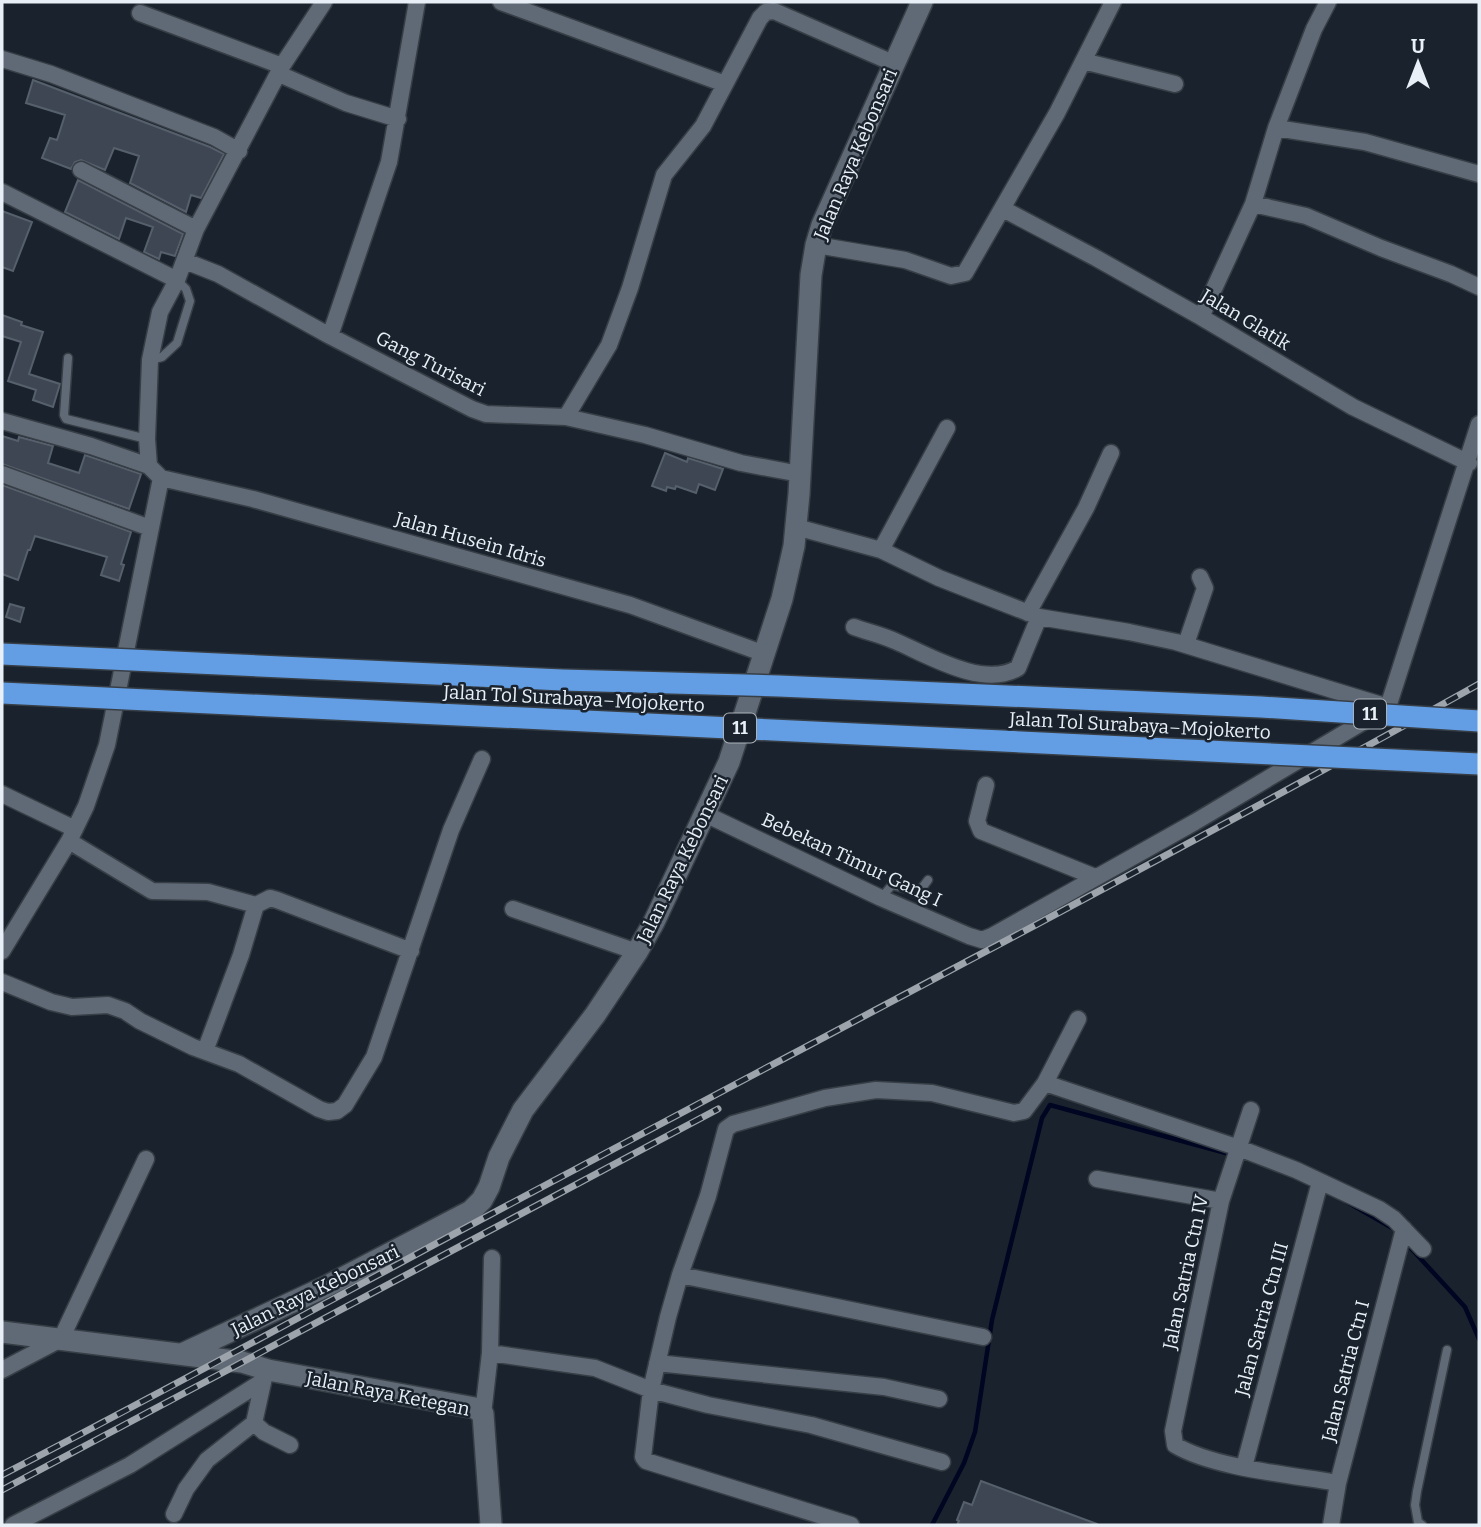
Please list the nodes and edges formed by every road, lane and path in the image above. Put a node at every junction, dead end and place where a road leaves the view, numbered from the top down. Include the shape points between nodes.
1 (417, 2) edge
2 (500, 2) edge
3 (922, 2) edge
4 (1113, 2) edge
5 (1328, 2) edge
6 (321, 3) edge
7 (542, 9) edge
8 (140, 13) dead end
9 (2, 59) edge
10 (1083, 61) junction
11 (893, 63) junction
12 (280, 70) junction
13 (725, 84) junction
14 (1175, 84) dead end
15 (398, 119) junction
16 (1276, 128) junction
17 (239, 151) junction
18 (81, 170) dead end
19 (1479, 174) edge
20 (2, 192) edge
21 (1253, 204) junction
22 (1003, 209) junction
23 (196, 229) junction
24 (816, 245) junction
25 (185, 261) junction
26 (177, 280) junction
27 (1479, 288) edge
28 (1201, 317) junction
29 (330, 336) junction
30 (68, 358) dead end
31 (150, 360) junction
32 (566, 417) junction
33 (2, 421) edge
34 (1479, 424) edge
35 (947, 428) dead end
36 (147, 439) junction
37 (1111, 453) dead end
38 (1468, 463) junction
39 (149, 466) junction
40 (2, 474) edge
41 (800, 474) junction
42 (161, 478) junction
43 (796, 527) junction
44 (150, 528) junction
45 (881, 550) junction
46 (1200, 577) dead end
47 (1034, 615) junction
48 (854, 627) dead end
49 (1185, 644) junction
50 (2, 654) edge
51 (765, 654) junction
52 (2, 693) edge
53 (1261, 707) junction
54 (1388, 707) junction
55 (1479, 711) edge
56 (1479, 721) edge
57 (482, 759) dead end
58 (1479, 764) edge
59 (986, 785) dead end
60 (2, 794) edge
61 (705, 814) junction
62 (72, 835) junction
63 (1095, 877) junction
64 (928, 880) dead end
65 (881, 898) junction
66 (256, 905) junction
67 (513, 909) dead end
68 (2, 951) edge
69 (411, 951) junction
70 (637, 952) junction
71 (2, 982) edge
72 (1078, 1019) dead end
73 (205, 1051) junction
74 (1045, 1083) junction
75 (1251, 1110) dead end
76 (1237, 1154) junction
77 (146, 1159) dead end
78 (1097, 1179) dead end
79 (1319, 1185) junction
80 (1221, 1201) junction
81 (1402, 1235) junction
82 (1423, 1249) dead end
83 (492, 1258) dead end
84 (680, 1275) junction
85 (2, 1332) edge
86 (983, 1337) dead end
87 (61, 1339) junction
88 (1447, 1350) dead end
89 (179, 1353) junction
90 (490, 1353) junction
91 (657, 1363) junction
92 (2, 1370) edge
93 (266, 1376) junction
94 (651, 1390) junction
95 (939, 1399) dead end
96 (483, 1414) junction
97 (254, 1423) junction
98 (290, 1445) dead end
99 (942, 1462) dead end
100 (1244, 1467) junction
101 (1338, 1483) junction
102 (174, 1514) dead end
103 (13, 1525) edge
104 (491, 1525) edge
105 (851, 1525) edge
106 (1331, 1525) edge
107 (1423, 1525) edge

1 - 15 street
2 - 7 street
3 - 11 main road, Jalan Raya Kebonsari
4 - 10 street
5 - 16 street
6 - 12 street
7 - 13 street
8 - 12 street
9 - 17 street via 201,132
10 - 14 street
10 - 22 street
11 - 13 street via 774,11 760,18
11 - 24 main road, Jalan Raya Kebonsari
12 - 15 street via 346,103
12 - 17 street
13 - 32 street via 703,126 664,175 609,345
15 - 29 street via 390,162
16 - 19 street via 1365,142
16 - 21 street
17 - 23 street
18 - 23 street
20 - 26 street
21 - 27 street via 1306,216
21 - 28 street
22 - 24 street via 961,275
22 - 28 street, Jalan Glatik
23 - 25 street
24 - 41 main road, Jalan Raya Kebonsari
25 - 26 street
25 - 29 street, Gang Turisari via 218,274
26 - 31 street via 160,312
26 - 31 lane via 190,300 177,342 162,357
28 - 38 street, Jalan Glatik via 1353,407
29 - 32 street, Gang Turisari via 486,414
30 - 36 lane via 66,419
31 - 36 street
32 - 41 street, Gang Turisari
33 - 39 street
34 - 38 street
35 - 45 street
36 - 39 street
37 - 47 street
38 - 54 street
39 - 42 street
40 - 44 street
41 - 43 main road, Jalan Raya Kebonsari
42 - 44 street
42 - 51 street, Jalan Husein Idris via 253,499 630,605
43 - 45 street
43 - 51 main road, Jalan Raya Kebonsari
44 - 62 street via 107,745
45 - 47 street
46 - 49 street via 1205,588
47 - 48 street via 1018,668 1003,674 963,670
47 - 49 street
49 - 54 street
50 - 53 highway, Jalan Tol Surabaya–Mojokerto / 11, bridge
51 - 61 main road, Jalan Raya Kebonsari via 729,762
52 - 58 highway, Jalan Tol Surabaya–Mojokerto / 11, bridge
53 - 55 highway, bridge
53 - 56 highway, 11, bridge
54 - 63 street
57 - 69 street via 451,831
59 - 63 street via 977,821 981,831
60 - 62 street
61 - 65 street, Bebekan Timur Gang I
61 - 70 main road, Jalan Raya Kebonsari
62 - 66 street via 152,891 208,892
62 - 68 street
63 - 65 street, Bebekan Timur Gang I via 982,940
64 - 65 lane via 919,892 892,885
66 - 69 street via 270,898 277,900
66 - 73 street
67 - 70 street
69 - 73 street via 374,1058 337,1111 319,1109 239,1063
70 - 89 main road, Jalan Raya Kebonsari via 523,1110 489,1187 471,1211 329,1285
71 - 73 street via 72,1007 108,1005 125,1010
72 - 74 street
74 - 76 street
74 - 84 street via 1024,1111 1014,1113 932,1093 876,1090 825,1098 733,1124 722,1138 708,1196
75 - 76 street, Jalan Satria Ctn IV
76 - 79 street via 1296,1170
76 - 80 street, Jalan Satria Ctn IV
77 - 87 street
78 - 80 street
79 - 81 street via 1379,1209 1394,1219
79 - 100 street, Jalan Satria Ctn III
80 - 100 street, Jalan Satria Ctn IV via 1173,1432 1175,1445 1186,1452
81 - 82 street
81 - 101 street, Jalan Satria Ctn I
83 - 90 street
84 - 86 street
84 - 91 street
85 - 87 main road, Jalan Raya Ketegan
87 - 89 main road, Jalan Raya Ketegan
87 - 92 street
88 - 107 lane via 1417,1491 1416,1513
89 - 93 main road, Jalan Raya Ketegan via 242,1362
90 - 94 street via 595,1368
90 - 96 street
91 - 94 street
91 - 95 street via 884,1387
93 - 96 main road, Jalan Raya Ketegan via 475,1408
93 - 97 street
93 - 103 street via 130,1465
94 - 99 street via 811,1425
94 - 105 street via 643,1451 646,1461
96 - 104 main road, Jalan Raya Ketegan
97 - 98 street
97 - 102 street via 207,1460
100 - 101 street
101 - 106 street, Jalan Satria Ctn I

